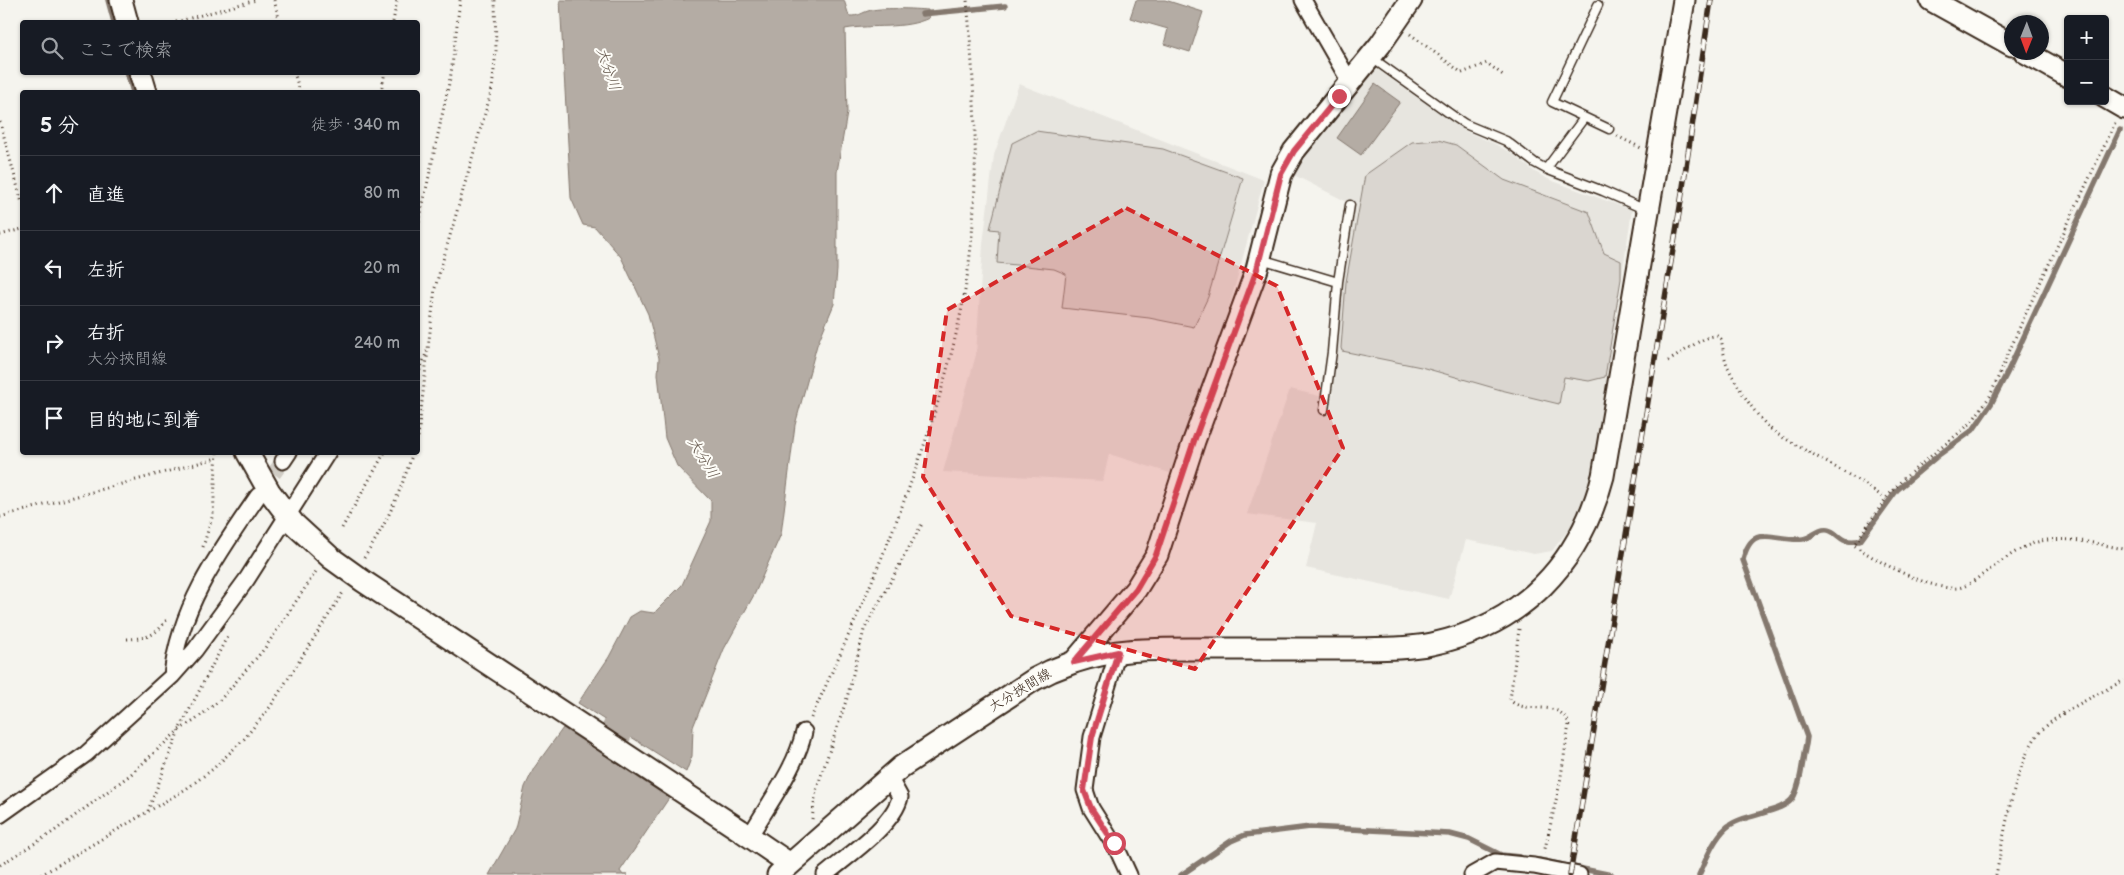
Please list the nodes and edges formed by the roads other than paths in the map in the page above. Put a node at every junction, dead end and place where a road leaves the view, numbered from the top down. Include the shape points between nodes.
1 (121, 0) edge
2 (1303, 0) edge
3 (1411, 0) edge
4 (1684, 0) edge
5 (1931, 0) edge
6 (1598, 5) dead end
7 (126, 20) edge
8 (2004, 41) edge
9 (1370, 57) junction
10 (2039, 60) edge
11 (2064, 74) edge
12 (141, 75) edge
13 (1350, 82) junction
14 (145, 90) edge
15 (1584, 118) junction
16 (1609, 129) road end
17 (1546, 169) junction
18 (1350, 205) dead end
19 (1648, 211) junction
20 (1260, 259) junction
21 (1338, 282) junction
22 (1324, 410) dead end
23 (249, 455) edge
24 (326, 455) edge
25 (258, 496) tunnel mouth
26 (291, 520) junction
27 (1118, 652) junction
28 (1074, 662) junction
29 (172, 676) junction
30 (804, 732) road end
31 (889, 777) junction
32 (0, 815) edge
33 (745, 833) junction
34 (784, 870) edge
35 (825, 875) edge
36 (1129, 875) edge
37 (1472, 875) edge
38 (1579, 875) edge

1 - 7 street
2 - 13 street
3 - 9 street, 大分挾間線
4 - 19 street
5 - 8 street
6 - 15 lane via 1552,102
9 - 13 street, 大分挾間線
9 - 17 lane via 1465,124 1506,140
10 - 11 street
12 - 14 street
13 - 20 street, 大分挾間線 via 1286,163
15 - 16 lane
15 - 17 lane
17 - 19 lane
18 - 21 lane
19 - 27 street via 1607,462 1598,497 1569,556 1533,595 1477,629 1431,644 1377,648
20 - 21 lane
20 - 28 street, 大分挾間線 via 1156,555 1136,589
21 - 22 lane
23 - 26 street
24 - 26 street
25 - 29 street via 211,567 188,610 174,653
26 - 29 street via 195,650
26 - 33 street, bridge via 331,558 363,581
27 - 28 street
27 - 36 street via 1092,737 1084,790
28 - 31 street, 大分挾間線 via 1035,679
29 - 32 street via 86,754
30 - 33 street via 790,768
31 - 34 street, 大分挾間線
31 - 35 street via 900,796 894,812 884,825
33 - 34 street
37 - 38 street via 1495,862

